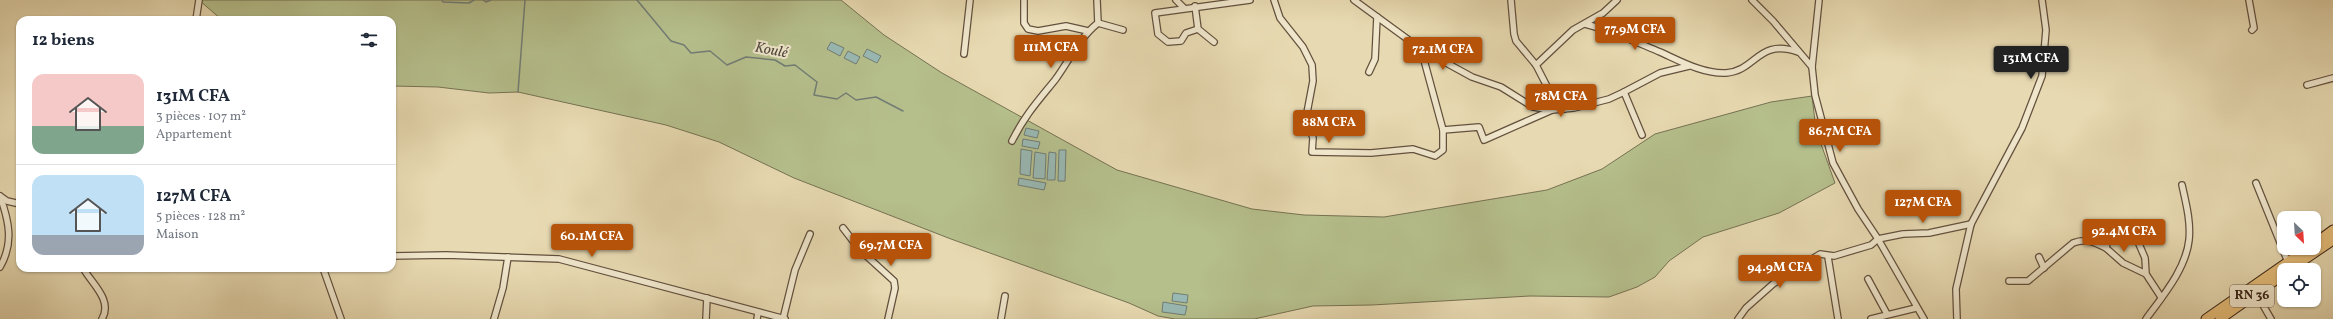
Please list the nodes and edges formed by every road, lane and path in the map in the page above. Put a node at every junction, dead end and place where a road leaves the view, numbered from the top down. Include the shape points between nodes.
1 (199, 0) edge
2 (970, 0) edge
3 (1024, 0) edge
4 (1097, 0) edge
5 (1176, 0) edge
6 (1250, 0) edge
7 (1274, 0) edge
8 (1354, 0) edge
9 (1511, 0) edge
10 (1617, 0) edge
11 (1752, 0) edge
12 (1819, 0) edge
13 (2042, 0) edge
14 (2249, 0) edge
15 (1228, 1) edge
16 (1242, 1) edge
17 (1195, 6) junction
18 (1184, 8) junction
19 (197, 16) edge
20 (1377, 17) junction
21 (1098, 23) junction
22 (1586, 24) junction
23 (1198, 29) junction
24 (1123, 30) dead end
25 (2252, 30) dead end
26 (1088, 31) junction
27 (1214, 42) dead end
28 (1421, 49) junction
29 (1799, 52) junction
30 (964, 54) dead end
31 (1536, 65) junction
32 (1689, 66) junction
33 (1812, 67) junction
34 (1369, 72) dead end
35 (2333, 78) edge
36 (2307, 85) dead end
37 (1624, 92) junction
38 (1564, 109) junction
39 (1552, 110) junction
40 (1443, 130) junction
41 (1642, 135) dead end
42 (1012, 140) dead end
43 (2256, 183) dead end
44 (2182, 185) dead end
45 (0, 196) edge
46 (16, 203) edge
47 (1971, 224) junction
48 (843, 228) dead end
49 (2333, 230) edge
50 (810, 234) dead end
51 (1878, 239) junction
52 (2321, 239) edge
53 (2332, 243) edge
54 (2106, 248) junction
55 (2300, 255) edge
56 (396, 256) edge
57 (508, 257) junction
58 (1828, 257) junction
59 (2039, 257) dead end
60 (2287, 263) edge
61 (2291, 263) edge
62 (2294, 263) edge
63 (0, 267) edge
64 (2044, 268) junction
65 (85, 272) edge
66 (324, 272) edge
67 (2277, 273) edge
68 (2146, 274) junction
69 (1868, 278) dead end
70 (2277, 279) edge
71 (2009, 282) dead end
72 (2256, 293) junction
73 (1005, 296) dead end
74 (2161, 297) junction
75 (707, 298) junction
76 (1916, 308) junction
77 (1887, 314) junction
78 (758, 316) edge
79 (1741, 318) edge
80 (102, 319) edge
81 (341, 319) edge
82 (494, 319) edge
83 (706, 319) edge
84 (784, 319) edge
85 (888, 319) edge
86 (1001, 319) edge
87 (1838, 319) edge
88 (1872, 319) edge
89 (1924, 319) edge
90 (1957, 319) edge
91 (2146, 319) edge
92 (2206, 319) edge
93 (2220, 319) edge
94 (2271, 319) edge

1 - 19 street
2 - 30 street
3 - 26 street via 1024,23 1028,29 1038,31 1066,26
4 - 21 street
5 - 18 street
6 - 16 street
7 - 40 street via 1280,18 1304,47 1312,65 1314,81 1306,118 1313,138 1312,152 1371,153 1413,149 1435,156 1443,150
8 - 20 street
9 - 31 street via 1514,34
10 - 22 street
11 - 29 street
12 - 33 street
13 - 47 street via 2046,30 2042,76 2022,128
14 - 25 street via 2254,28
15 - 16 street
15 - 17 street
17 - 18 street
17 - 23 street
18 - 23 street via 1155,13 1159,36 1173,43 1181,41 1186,33
20 - 28 street
20 - 34 street via 1375,59
21 - 24 street
21 - 26 street
22 - 31 street via 1573,30
22 - 32 street
23 - 27 street
26 - 42 street via 1024,118
28 - 39 street via 1472,77 1501,87 1534,107
28 - 40 street
29 - 32 street via 1788,48 1774,49 1761,53 1742,68 1728,73
29 - 33 street
31 - 38 street via 1555,102
32 - 37 street via 1660,73
33 - 51 street via 1815,95 1833,163
35 - 36 street
37 - 38 street via 1609,99
37 - 41 street
38 - 39 street
39 - 40 street via 1484,140 1479,127
43 - 60 street
44 - 74 street via 2189,222 2189,241 2184,258
45 - 46 street
45 - 63 street via 10,239
47 - 51 street via 1930,233 1903,234
47 - 90 street via 1956,289
48 - 85 street via 860,250 894,281 894,294
49 - 52 main road
50 - 84 street via 795,270
51 - 58 street via 1871,245
51 - 76 street
53 - 62 main road, RN 36
54 - 64 street via 2090,240 2082,240 2063,250
54 - 68 street via 2123,263
54 - 68 street via 2113,228 2118,224 2127,227 2143,249
55 - 61 main road, RN 36
56 - 57 street
57 - 75 street via 559,259
57 - 82 street
58 - 79 street via 1820,254 1778,280 1764,291
58 - 87 street
59 - 64 street
64 - 71 street via 2028,281
65 - 80 street via 105,299 106,309
66 - 81 street
67 - 92 main road, RN 36
68 - 74 street
69 - 77 street
70 - 72 main road, RN 36
72 - 93 main road, RN 36
72 - 94 street
73 - 86 street
74 - 91 street
75 - 78 street
75 - 83 street
76 - 77 street
76 - 89 street
77 - 88 street
78 - 84 street

